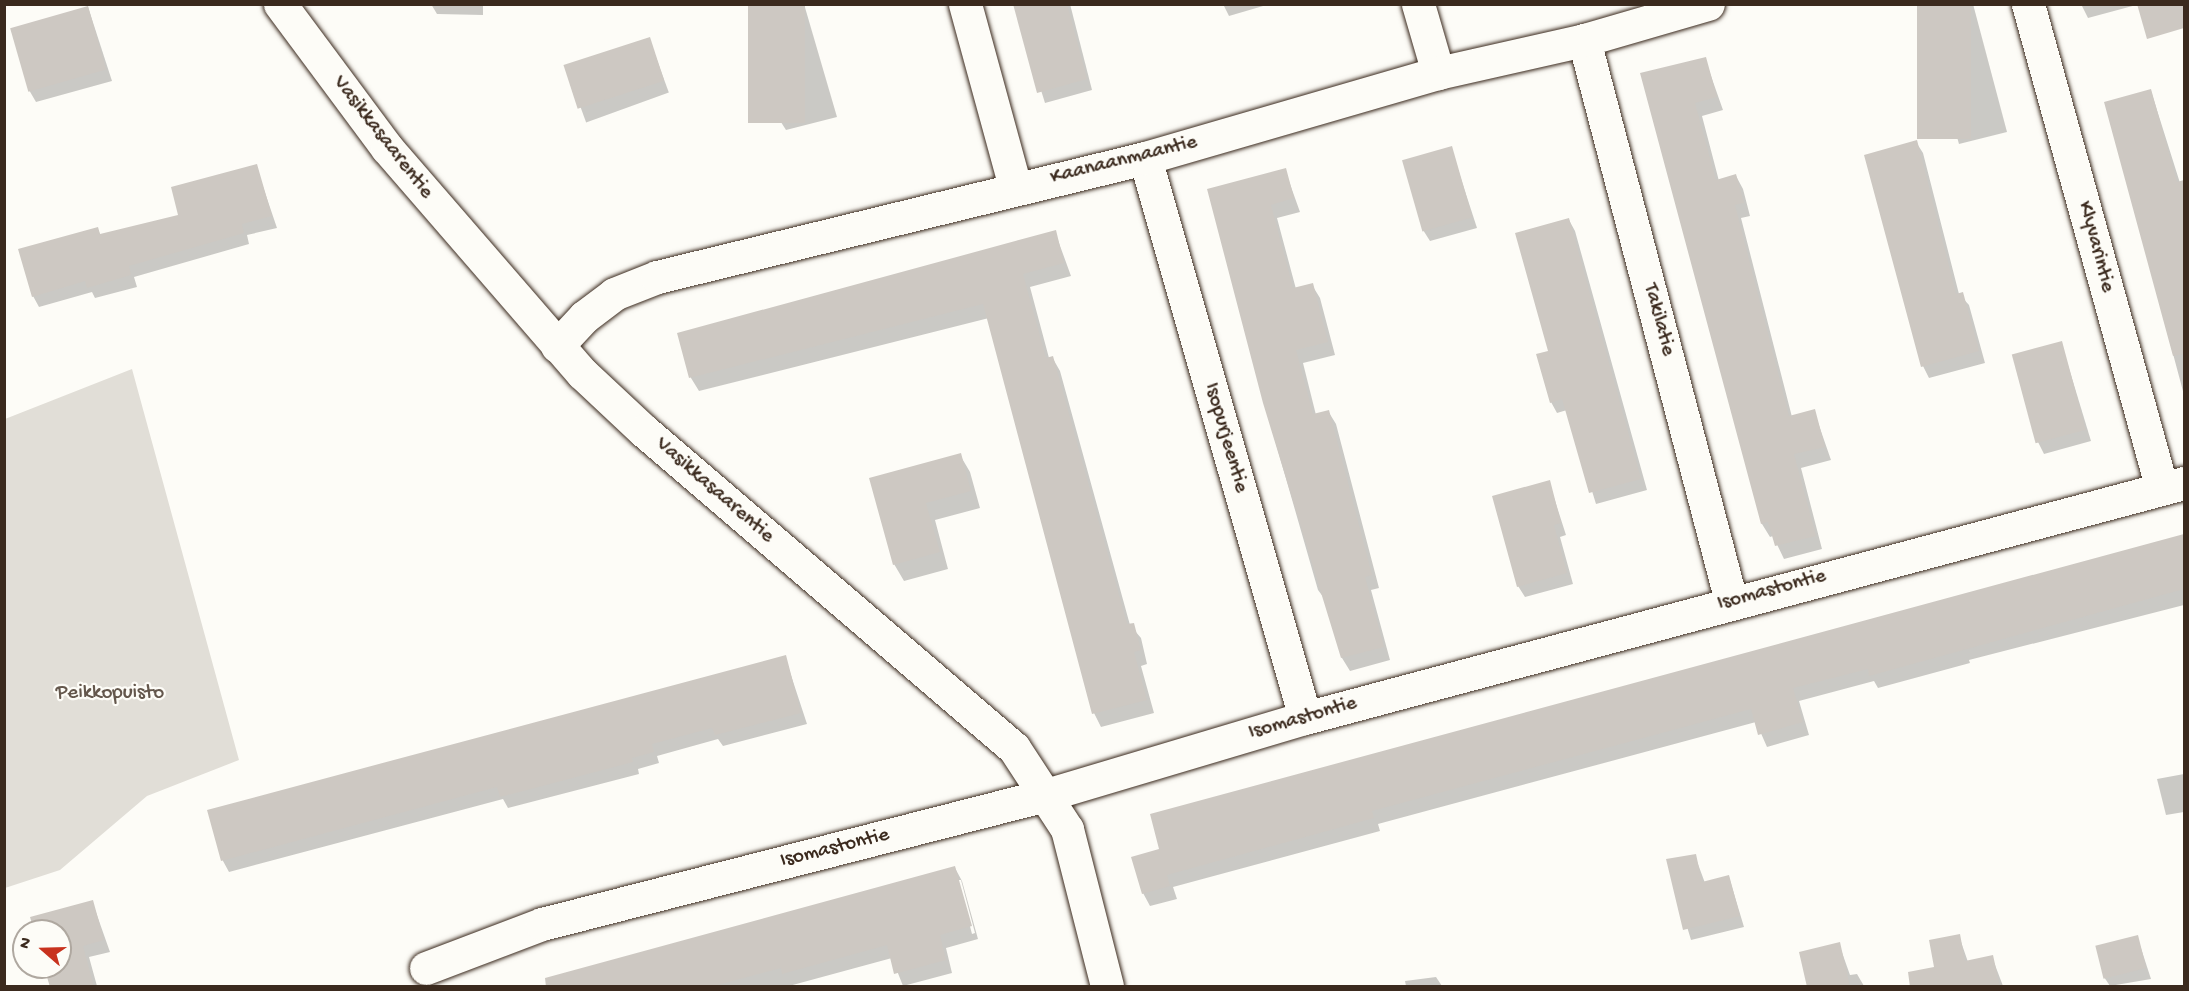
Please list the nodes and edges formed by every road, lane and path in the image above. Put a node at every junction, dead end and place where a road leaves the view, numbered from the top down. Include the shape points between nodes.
1 (280, 4) edge
2 (965, 4) edge
3 (1418, 4) edge
4 (1708, 4) edge
5 (2028, 4) edge
6 (1584, 40) junction
7 (1438, 73) junction
8 (1145, 158) junction
9 (1015, 188) junction
10 (557, 346) junction
11 (2173, 486) edge
12 (1731, 601) junction
13 (1305, 718) junction
14 (1046, 795) junction
15 (426, 968) dead end
16 (1107, 987) edge

1 - 10 street, Vasikkasaarentie via 387,148
2 - 9 street
3 - 7 street
4 - 6 street, Kaanaanmaantie
5 - 11 street, Klyvarintie
6 - 7 street, Kaanaanmaantie
6 - 12 street, Takilatie
7 - 8 street, Kaanaanmaantie
8 - 9 street, Kaanaanmaantie
8 - 13 street, Isopurjeentie
9 - 10 street, Kaanaanmaantie via 657,277 614,294
10 - 14 street, Vasikkasaarentie via 644,431 1014,748
11 - 12 street, Isomastontie
12 - 13 street, Isomastontie
13 - 14 street, Isomastontie
14 - 15 street, Isomastontie via 542,924
14 - 16 street, Vasikkasaarentie via 1076,852

